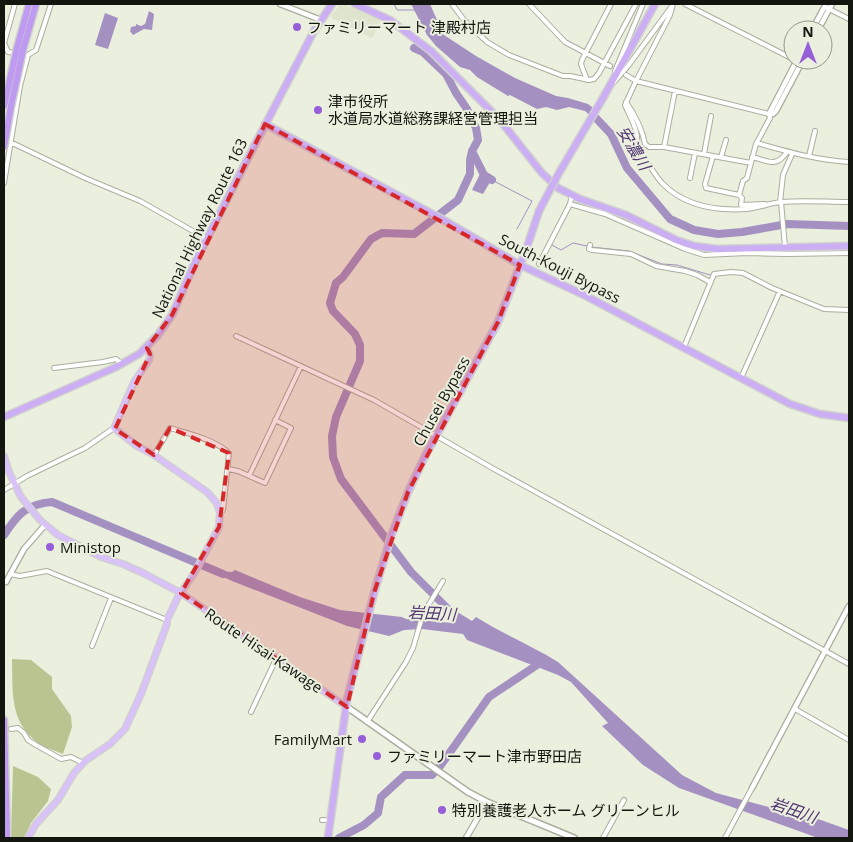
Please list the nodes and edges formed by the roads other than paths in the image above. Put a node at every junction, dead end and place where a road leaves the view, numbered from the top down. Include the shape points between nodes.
1 (15, 4) edge
2 (29, 4) edge
3 (36, 4) edge
4 (51, 4) edge
5 (280, 4) edge
6 (332, 4) edge
7 (355, 4) edge
8 (452, 4) edge
9 (529, 4) edge
10 (611, 4) edge
11 (636, 4) edge
12 (643, 4) edge
13 (655, 4) edge
14 (673, 4) edge
15 (685, 4) edge
16 (832, 4) edge
17 (827, 6) edge
18 (849, 19) edge
19 (321, 20) junction
20 (818, 20) edge
21 (822, 20) edge
22 (23, 51) junction
23 (585, 53) junction
24 (783, 54) edge
25 (604, 63) junction
26 (610, 66) dead end
27 (790, 70) edge
28 (798, 70) edge
29 (626, 75) dead end
30 (587, 80) junction
31 (636, 80) junction
32 (609, 87) junction
33 (675, 91) junction
34 (626, 102) junction
35 (4, 106) edge
36 (769, 114) junction
37 (711, 116) dead end
38 (265, 124) junction
39 (815, 131) dead end
40 (4, 139) edge
41 (726, 140) dead end
42 (10, 142) junction
43 (757, 143) junction
44 (4, 147) edge
45 (664, 147) junction
46 (787, 152) junction
47 (695, 153) junction
48 (704, 154) junction
49 (792, 154) junction
50 (713, 156) junction
51 (809, 156) junction
52 (721, 157) junction
53 (752, 158) junction
54 (849, 162) edge
55 (751, 163) junction
56 (690, 178) dead end
57 (4, 183) edge
58 (572, 195) junction
59 (739, 195) junction
60 (849, 202) edge
61 (772, 203) junction
62 (781, 203) junction
63 (570, 204) junction
64 (207, 239) junction
65 (784, 245) junction
66 (849, 246) edge
67 (590, 247) dead end
68 (849, 252) edge
69 (539, 264) dead end
70 (520, 265) junction
71 (710, 282) junction
72 (780, 291) junction
73 (849, 310) edge
74 (236, 336) dead end
75 (684, 347) junction
76 (147, 348) junction
77 (122, 364) junction
78 (301, 366) junction
79 (54, 368) dead end
80 (741, 378) junction
81 (4, 417) edge
82 (849, 418) edge
83 (275, 420) junction
84 (114, 428) junction
85 (436, 436) junction
86 (154, 455) junction
87 (4, 456) edge
88 (228, 469) junction
89 (249, 476) junction
90 (15, 485) junction
91 (4, 490) edge
92 (220, 512) junction
93 (45, 525) junction
94 (10, 574) junction
95 (442, 581) dead end
96 (6, 582) dead end
97 (180, 594) junction
98 (111, 598) junction
99 (849, 606) edge
100 (167, 620) junction
101 (92, 646) dead end
102 (825, 651) junction
103 (276, 660) junction
104 (849, 664) edge
105 (347, 707) junction
106 (795, 709) junction
107 (250, 712) dead end
108 (4, 720) edge
109 (367, 722) junction
110 (10, 729) dead end
111 (849, 740) edge
112 (83, 763) junction
113 (751, 789) joint
114 (624, 800) dead end
115 (487, 802) junction
116 (6, 838) edge
117 (28, 838) edge
118 (328, 838) edge
119 (466, 838) edge
120 (571, 838) edge
121 (603, 838) edge
122 (725, 838) edge

1 - 22 street via 4,43 8,52
2 - 22 highway
3 - 22 highway
4 - 22 street via 36,50
5 - 19 street
6 - 19 highway, National Highway Route 163
7 - 58 highway via 390,20 431,51 499,118 548,180
8 - 30 street via 464,20 496,48 525,63
9 - 23 street via 565,42
10 - 23 street
11 - 25 street
12 - 32 street
13 - 32 highway, Chusei Bypass
14 - 31 street
14 - 32 street
15 - 24 street
16 - 17 street
17 - 18 street
17 - 20 street
17 - 21 street
19 - 38 highway, National Highway Route 163
22 - 35 highway, bridge
22 - 42 street
22 - 44 highway, bridge
23 - 25 street
23 - 30 street via 581,64
25 - 26 street
25 - 30 street via 594,78
27 - 36 street
28 - 36 street via 776,111
29 - 31 street
31 - 33 street
31 - 34 street
32 - 70 highway, Chusei Bypass, bridge via 539,210
33 - 36 street
33 - 45 street
34 - 45 street via 636,117 645,144
34 - 61 street via 637,145 659,179 671,190 693,203 715,209 750,209
36 - 43 street
37 - 48 street
38 - 64 highway, National Highway Route 163
38 - 70 highway, South-Kouji Bypass
39 - 51 street
40 - 42 street
41 - 52 street
42 - 57 street
42 - 64 street via 140,201
43 - 46 street
43 - 53 street
45 - 47 street
46 - 49 street
46 - 53 street via 777,162
47 - 48 street
47 - 56 street
48 - 50 street
49 - 51 street
49 - 62 street via 783,175
50 - 52 street
50 - 59 street via 706,188
51 - 54 street
52 - 55 street
53 - 55 street
55 - 59 street
58 - 63 street
58 - 65 highway via 616,210 694,246 717,249
59 - 61 street via 741,205
60 - 62 street
61 - 62 street
62 - 65 street
63 - 68 street via 605,214 704,255
63 - 69 street
64 - 76 highway, National Highway Route 163 via 167,324
65 - 66 highway
67 - 71 street via 631,254 656,266 685,271
70 - 75 highway, South-Kouji Bypass
70 - 85 highway, Chusei Bypass via 498,322
71 - 72 street via 714,274 739,272
71 - 75 street
72 - 73 street via 824,309
72 - 80 street
74 - 78 street
75 - 80 highway, South-Kouji Bypass
76 - 77 highway, National Highway Route 163
76 - 84 main road via 149,360 134,382
77 - 79 street via 116,359
77 - 81 highway, National Highway Route 163
78 - 83 street
78 - 85 street via 374,400
80 - 82 highway, South-Kouji Bypass via 803,409 825,416
83 - 89 street
83 - 89 street via 291,428 265,483
84 - 86 main road
84 - 90 street via 74,454
85 - 102 street
85 - 105 highway, Chusei Bypass via 395,526 374,593
86 - 88 street via 170,428 224,448 230,453
86 - 92 main road via 207,492
87 - 90 main road, Route Hisai-Kawage
88 - 89 street
88 - 92 street via 223,510
90 - 91 street
90 - 93 main road, Route Hisai-Kawage via 25,503
92 - 97 main road via 219,527 196,572
93 - 94 street via 24,549
93 - 97 main road, Route Hisai-Kawage via 75,545 143,573
94 - 96 street
94 - 98 street via 20,576 47,571
95 - 109 street via 422,616 406,662
97 - 100 main road
97 - 103 main road, Route Hisai-Kawage
98 - 100 street
98 - 101 street
99 - 102 street
100 - 112 main road via 141,694 124,729 110,744
102 - 104 street
102 - 106 street
103 - 105 main road, Route Hisai-Kawage
103 - 107 street
105 - 109 main road
105 - 118 highway, Chusei Bypass via 325,822
106 - 111 street
106 - 113 street
108 - 116 highway
109 - 115 main road
110 - 112 street via 18,728 28,740 62,759 71,757
112 - 117 main road
113 - 122 street
114 - 121 street
115 - 119 street
115 - 120 main road

